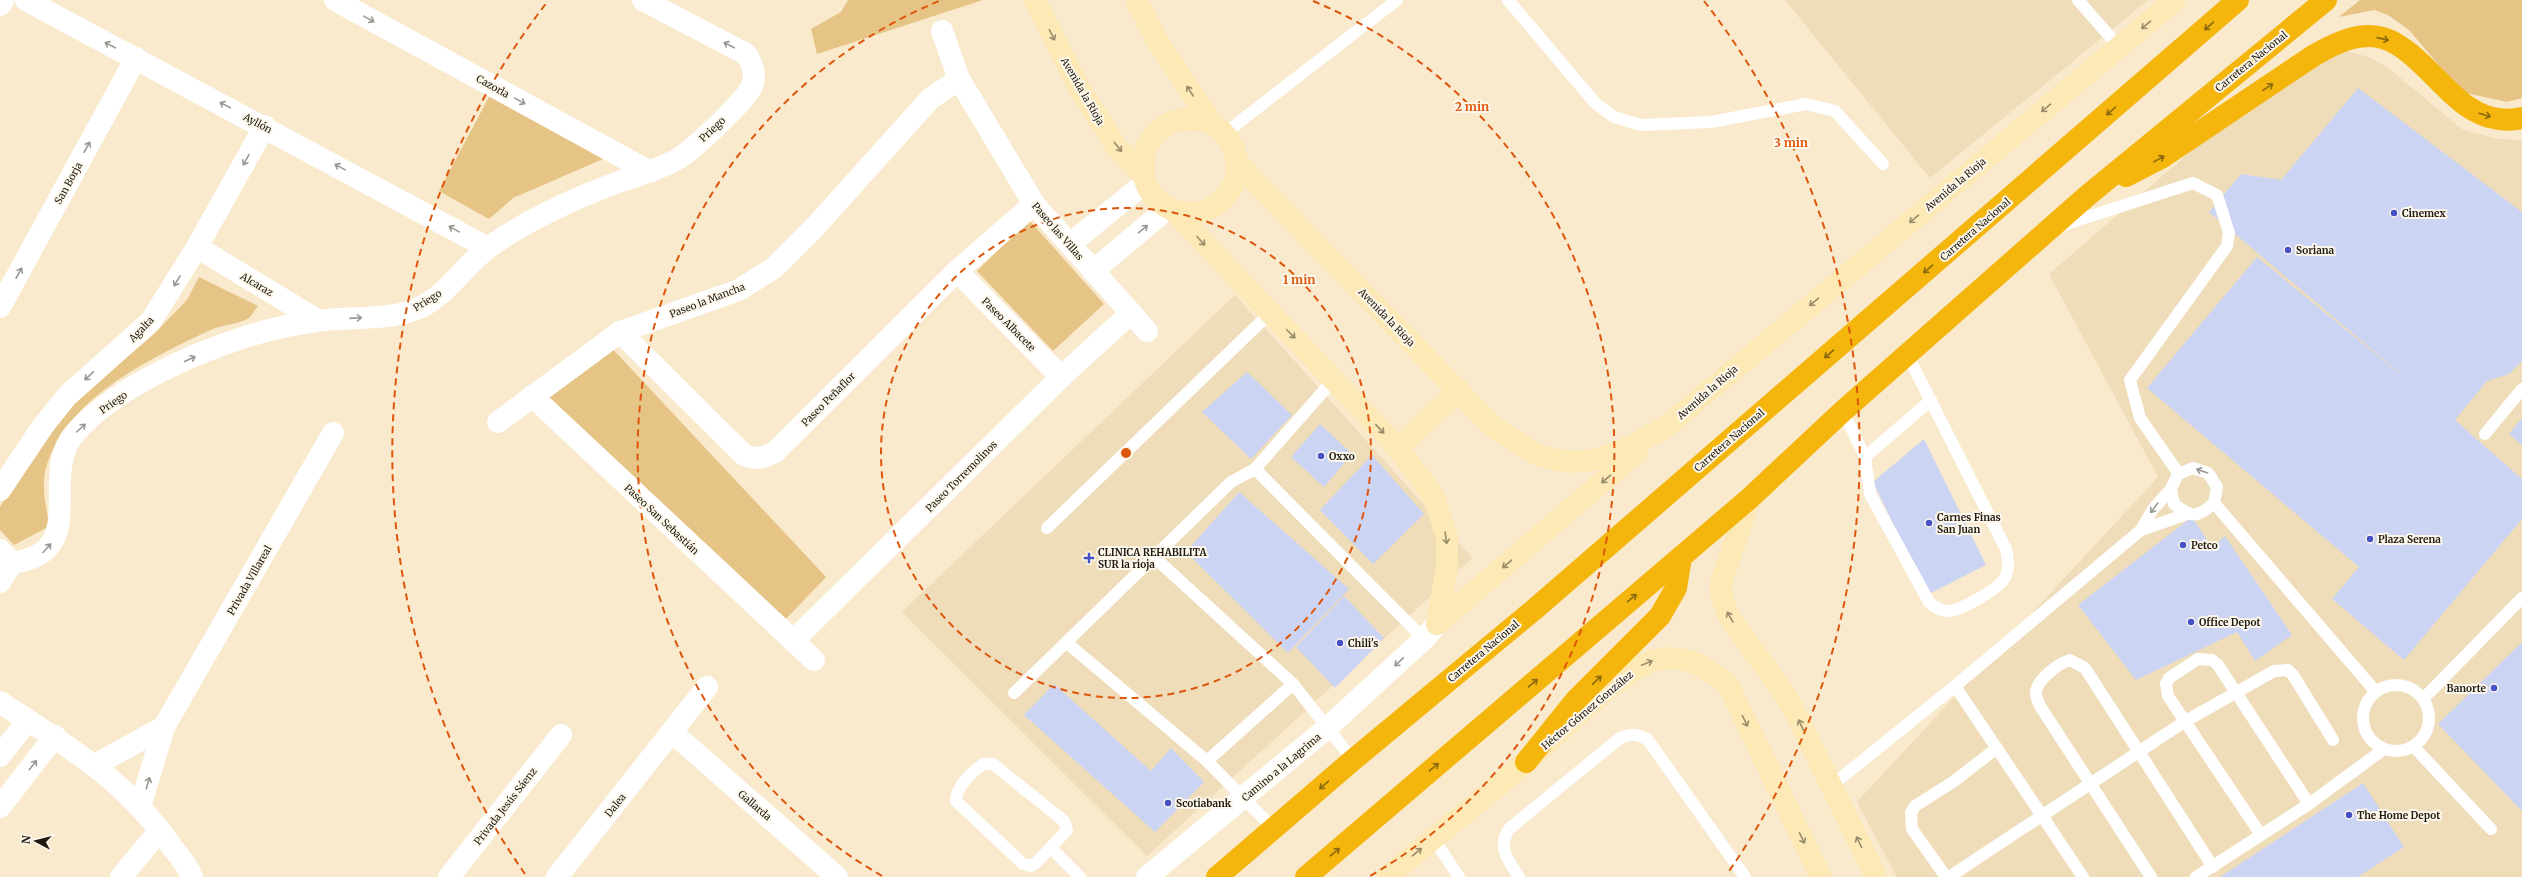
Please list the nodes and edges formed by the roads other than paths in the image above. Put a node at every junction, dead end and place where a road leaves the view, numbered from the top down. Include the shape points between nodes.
1 (3, 0) edge
2 (26, 0) edge
3 (335, 0) edge
4 (644, 0) edge
5 (1035, 0) edge
6 (1136, 0) edge
7 (1397, 0) edge
8 (1508, 0) edge
9 (2078, 0) edge
10 (2175, 0) edge
11 (2238, 0) edge
12 (2326, 0) edge
13 (0, 5) edge
14 (942, 31) dead end
15 (2119, 47) junction
16 (136, 58) junction
17 (958, 79) junction
18 (2522, 118) edge
19 (265, 126) junction
20 (1218, 128) junction
21 (1237, 163) junction
22 (1883, 164) dead end
23 (650, 172) junction
24 (1144, 179) junction
25 (2087, 196) junction
26 (1034, 204) junction
27 (1171, 210) junction
28 (2050, 229) junction
29 (1070, 244) junction
30 (197, 248) junction
31 (488, 248) junction
32 (1093, 271) junction
33 (957, 272) junction
34 (0, 307) edge
35 (1131, 313) junction
36 (1270, 313) junction
37 (317, 320) junction
38 (1147, 331) dead end
39 (620, 332) junction
40 (1907, 354) junction
41 (1061, 377) junction
42 (1334, 379) junction
43 (2522, 389) edge
44 (1459, 390) junction
45 (532, 396) junction
46 (1931, 400) junction
47 (1843, 411) junction
48 (498, 422) dead end
49 (1667, 426) junction
50 (333, 434) dead end
51 (2485, 434) dead end
52 (1398, 448) junction
53 (1865, 457) junction
54 (1255, 469) junction
55 (2179, 474) junction
56 (2171, 489) junction
57 (0, 490) edge
58 (1750, 498) junction
59 (2214, 503) junction
60 (2187, 514) junction
61 (1047, 528) dead end
62 (2141, 530) junction
63 (6, 556) edge
64 (1153, 556) junction
65 (1681, 557) junction
66 (0, 582) edge
67 (2522, 598) edge
68 (1430, 632) junction
69 (793, 641) junction
70 (1066, 642) junction
71 (814, 660) dead end
72 (1293, 684) junction
73 (1955, 686) junction
74 (707, 687) dead end
75 (2235, 692) junction
76 (2376, 692) junction
77 (1014, 693) dead end
78 (2424, 698) junction
79 (0, 702) edge
80 (28, 720) junction
81 (2184, 722) junction
82 (164, 727) junction
83 (1327, 728) junction
84 (673, 733) junction
85 (561, 735) dead end
86 (55, 736) junction
87 (2333, 740) dead end
88 (2414, 747) junction
89 (1997, 748) junction
90 (2384, 749) junction
91 (2140, 752) junction
92 (0, 756) edge
93 (1353, 760) junction
94 (1208, 761) junction
95 (1526, 762) junction
96 (95, 765) junction
97 (0, 768) edge
98 (19, 782) junction
99 (2091, 784) junction
100 (1831, 786) junction
101 (1242, 799) junction
102 (2309, 804) junction
103 (0, 807) edge
104 (140, 807) junction
105 (2042, 815) junction
106 (1274, 829) junction
107 (2491, 829) dead end
108 (160, 830) junction
109 (2261, 836) junction
110 (1434, 838) junction
111 (1051, 848) junction
112 (2213, 867) junction
113 (121, 877) edge
114 (192, 877) edge
115 (449, 877) edge
116 (557, 877) edge
117 (837, 877) edge
118 (1080, 877) edge
119 (1147, 877) edge
120 (1217, 877) edge
121 (1306, 877) edge
122 (1387, 877) edge
123 (1459, 877) edge
124 (1519, 877) edge
125 (1745, 877) edge
126 (1821, 877) edge
127 (1876, 877) edge
128 (1947, 877) edge
129 (2083, 877) edge
130 (2151, 877) edge
131 (2196, 877) edge

1 - 13 street
16 -> 2 street, Ayllón
3 -> 23 street, Cazorla
23 -> 4 street, Priego via 681,158 720,123 752,86 754,71 752,62 746,54
5 -> 24 street, Avenida la Rioja via 1078,86 1117,148
20 -> 6 street via 1156,39
7 - 20 lane
8 - 22 lane via 1596,104 1614,117 1641,125 1711,122 1806,104 1835,111
9 - 15 lane
10 -> 15 street, Avenida la Rioja
11 -> 93 highway, Carretera Nacional via 1542,603
12 - 25 highway, Carretera Nacional
14 - 17 street, Paseo las Villas
15 -> 49 street, Avenida la Rioja
19 -> 16 street, Ayllón
34 -> 16 street, San Borja
17 - 26 street, Paseo las Villas
17 - 39 street, Paseo la Mancha via 930,99 814,228 774,268 739,290
25 -> 18 highway via 2161,158 2337,42 2356,37 2373,36 2392,41 2408,50 2463,105 2480,114 2502,120
19 -> 30 street, Agalta
31 -> 19 street, Ayllón
20 - 21 street via 1234,147
20 - 24 street via 1190,118 1168,123 1156,132 1147,145 1142,160
21 - 27 street via 1236,178 1230,192 1219,204 1205,211 1190,214
21 - 44 street, Avenida la Rioja
23 - 31 street, Priego via 562,205
24 - 27 street via 1158,202
24 - 29 street
25 - 28 highway, Carretera Nacional
26 - 29 street, Paseo las Villas
26 - 33 street, Paseo Peñaflor
32 -> 27 street
27 -> 36 street
28 - 40 highway, Carretera Nacional
28 - 55 lane via 2193,183 2217,195 2229,233 2227,246 2130,380 2140,418
29 - 32 street, Paseo las Villas
30 - 37 street, Alcaraz
30 -> 57 street, Agalta via 151,321 68,396 43,426
37 -> 31 street, Priego via 393,316 416,309 438,296
32 - 35 street, Paseo las Villas
33 - 39 street, Paseo Peñaflor via 765,458 754,459 744,455
33 - 41 street, Paseo Albacete
35 - 38 street, Paseo las Villas
35 - 41 street, Paseo Torremolinos
36 -> 42 street
36 - 61 lane
63 -> 37 street, Priego via 29,561 42,554 56,535 61,501 60,464 65,449 75,433 105,406 144,381 191,358 246,337
39 - 45 street, Paseo la Mancha
40 - 46 lane
40 - 47 highway, Carretera Nacional
41 - 69 street, Paseo Torremolinos
42 -> 52 street
42 - 54 lane
43 - 51 lane
44 - 49 street, Avenida la Rioja via 1494,428 1538,454 1556,460 1587,462 1612,456
44 - 52 street
45 - 48 street, Paseo la Mancha
45 - 69 street, Paseo San Sebastián
46 - 53 lane
46 - 53 lane via 2006,549 2008,568 1999,586 1959,608 1949,611 1933,606 1870,494
47 - 53 lane
47 - 58 highway, Carretera Nacional
49 -> 68 street
50 - 82 street, Privada Villareal
52 -> 68 street via 1434,497 1447,538 1447,568
54 - 64 lane via 1232,482
54 - 68 lane
55 - 56 lane
59 -> 55 lane via 2217,487 2208,473 2193,468
56 - 60 lane via 2174,504
56 -> 62 lane via 2153,509
58 - 65 highway, Carretera Nacional
100 -> 58 street via 1780,687 1737,628 1723,604 1721,583
59 - 60 lane via 2202,514
59 - 76 lane
60 - 62 lane
62 - 73 lane
63 - 66 street, Priego
64 - 70 lane
64 - 72 lane
95 -> 65 highway via 1576,700 1660,616 1676,588
121 -> 65 highway, Carretera Nacional
67 - 78 lane
68 -> 83 street
69 - 71 street, Paseo San Sebastián
70 - 77 lane
70 - 94 lane
72 - 83 lane
72 - 94 lane
73 - 89 lane
73 - 100 lane
74 - 84 street, Dalea
75 - 81 lane
75 - 81 lane via 2218,665 2212,660 2198,658 2169,678 2166,684 2168,696
75 - 87 lane via 2274,671 2288,670
75 - 102 lane
76 - 78 lane via 2395,684 2416,690
76 - 90 lane via 2368,700 2363,721 2370,738
78 - 88 lane via 2429,713 2428,729 2423,739
79 - 80 street
80 - 86 street
80 - 92 street
81 - 91 lane
81 - 109 lane
82 - 96 street
104 -> 82 street, Privada Villareal
83 - 93 lane, Camino a la Lagrima
83 - 101 street, Camino a la Lagrima
84 - 116 street, Dalea
84 - 117 street, Gallarda
85 - 115 street, Privada Jesús Sáenz
86 - 96 street
98 -> 86 street
88 - 90 lane via 2404,751
88 - 107 lane
89 - 105 lane
89 - 128 lane via 1953,782 1915,806 1911,813 1912,829
90 - 102 lane
91 - 99 lane
91 - 99 lane via 2085,668 2070,660 2064,662 2039,684 2037,698
91 - 112 lane
93 -> 106 highway, Carretera Nacional
94 - 101 lane
95 - 110 street, Héctor Gómez González
95 -> 126 street, Héctor Gómez González via 1625,675 1659,659 1677,658 1695,662 1711,670 1728,685
96 - 104 street
97 - 98 street
98 - 103 street
99 - 105 lane
99 - 130 lane
127 -> 100 street
101 - 106 lane
101 - 119 street, Camino a la Lagrima
102 - 109 lane
104 - 108 street
105 - 128 lane
105 - 129 lane
106 - 120 highway, Carretera Nacional
108 - 113 street
108 - 114 street
109 - 112 lane
122 -> 110 street, Héctor Gómez González
110 - 123 lane
111 - 111 lane via 1067,830 1064,821 994,764 984,764 976,768 956,792 956,801 962,808 1023,864 1031,866
111 - 118 lane
112 - 131 lane
124 - 125 lane via 1505,857 1504,836 1510,828 1620,738 1629,734 1640,735 1648,740

